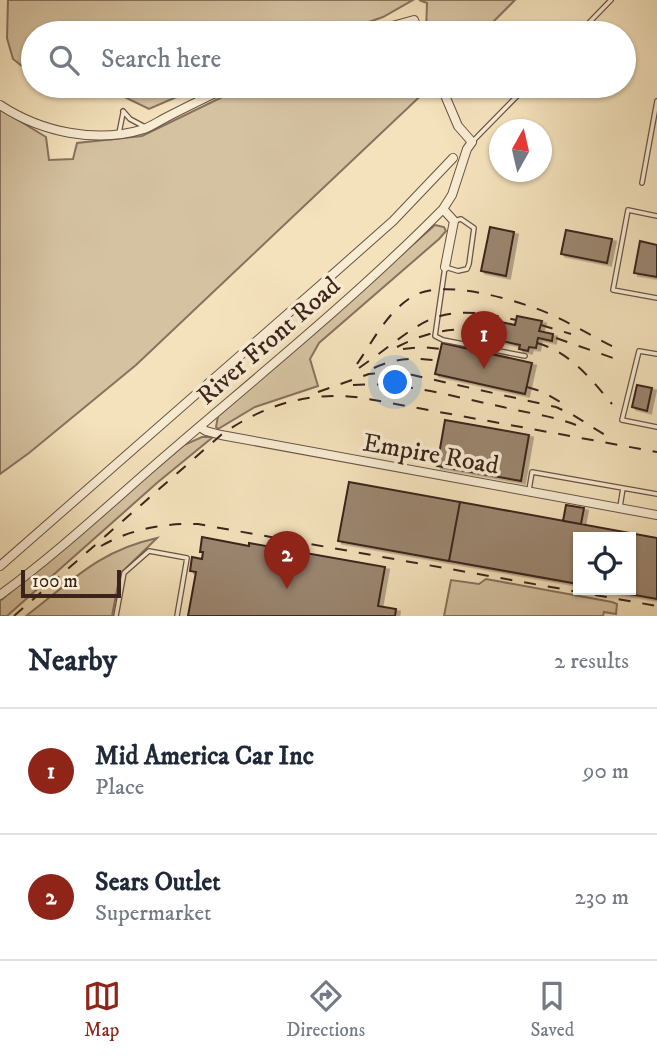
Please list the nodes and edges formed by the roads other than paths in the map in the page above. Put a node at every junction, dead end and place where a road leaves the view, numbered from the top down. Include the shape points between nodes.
1 (611, 0) edge
2 (591, 21) edge
3 (207, 98) edge
4 (446, 98) edge
5 (515, 98) edge
6 (657, 101) edge
7 (0, 105) edge
8 (148, 128) junction
9 (118, 135) junction
10 (471, 142) junction
11 (453, 158) dead end
12 (642, 183) dead end
13 (443, 209) junction
14 (657, 216) edge
15 (454, 221) junction
16 (446, 267) junction
17 (657, 299) edge
18 (657, 354) edge
19 (525, 356) dead end
20 (200, 427) junction
21 (657, 427) edge
22 (622, 488) junction
23 (528, 492) junction
24 (657, 494) edge
25 (620, 509) junction
26 (657, 515) edge
27 (0, 566) edge
28 (0, 595) edge
29 (116, 616) edge
30 (177, 616) edge

1 - 2 lane
3 - 8 street
4 - 10 street via 457,126
5 - 10 lane, River Front Road
6 - 12 lane
7 - 9 street via 61,131
8 - 9 street
8 - 9 lane via 123,111
10 - 13 street, River Front Road
11 - 27 street, River Front Road via 342,266
13 - 15 street
13 - 20 street, River Front Road
14 - 17 lane via 628,210 613,290
15 - 16 street
15 - 16 lane via 461,219 474,228 469,264 458,271
16 - 19 lane via 435,336
18 - 21 lane via 639,352 622,419
20 - 23 street, Empire Road via 221,435
20 - 28 street, River Front Road
22 - 23 lane via 532,472
22 - 24 lane
22 - 25 lane
23 - 25 street, Empire Road
25 - 26 street, Empire Road
29 - 30 lane via 124,573 149,551 187,558

